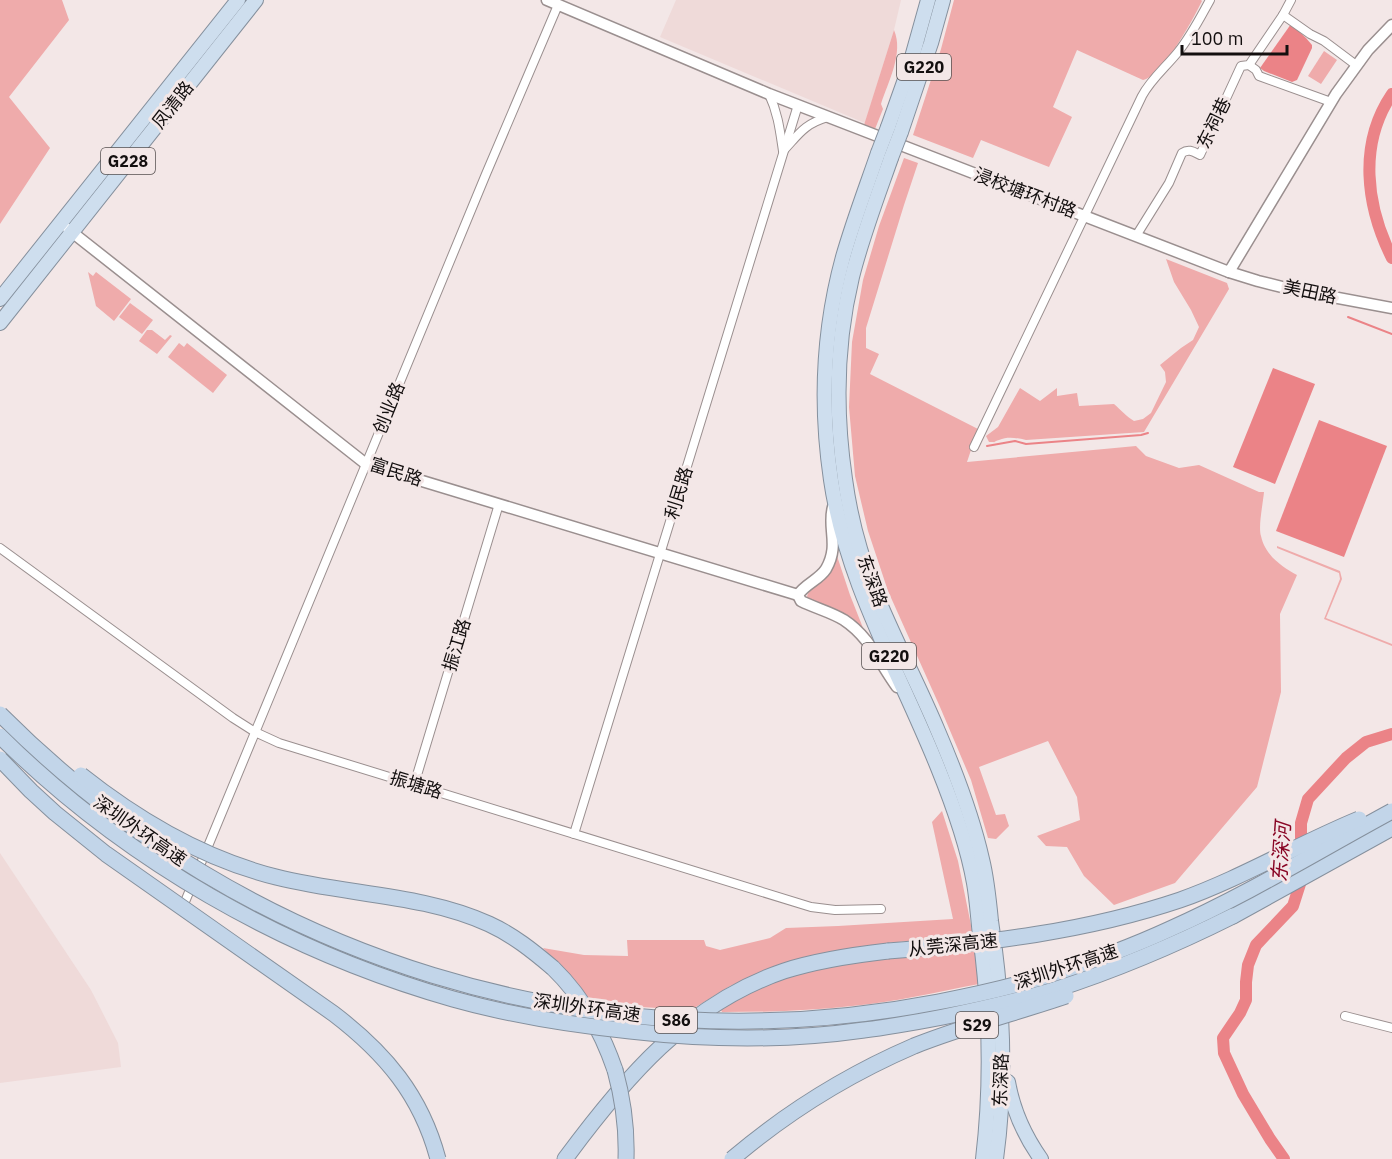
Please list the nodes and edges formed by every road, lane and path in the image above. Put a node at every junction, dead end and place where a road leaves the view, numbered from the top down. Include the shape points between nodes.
1 (238, 0) edge
2 (256, 0) edge
3 (547, 0) edge
4 (928, 0) edge
5 (943, 0) edge
6 (1209, 0) edge
7 (1291, 0) edge
8 (558, 5) junction
9 (1283, 15) junction
10 (1392, 25) edge
11 (1249, 65) junction
12 (1356, 65) junction
13 (770, 94) junction
14 (1331, 102) junction
15 (798, 105) junction
16 (828, 117) junction
17 (894, 130) junction
18 (783, 151) junction
19 (885, 156) junction
20 (1084, 216) junction
21 (60, 223) junction
22 (72, 232) junction
23 (1136, 236) junction
24 (1229, 272) junction
25 (0, 299) edge
26 (1390, 307) edge
27 (0, 323) edge
28 (974, 447) dead end
29 (366, 464) junction
30 (834, 501) junction
31 (499, 504) junction
32 (0, 548) edge
33 (660, 553) junction
34 (798, 595) junction
35 (907, 696) junction
36 (0, 706) edge
37 (0, 714) edge
38 (255, 732) junction
39 (0, 736) edge
40 (0, 759) edge
41 (414, 785) junction
42 (1392, 805) edge
43 (1392, 811) edge
44 (1392, 828) edge
45 (574, 834) junction
46 (881, 909) dead end
47 (181, 912) dead end
48 (1233, 916) junction
49 (981, 942) junction
50 (1345, 1016) dead end
51 (1392, 1028) edge
52 (1002, 1057) junction
53 (438, 1159) edge
54 (565, 1159) edge
55 (626, 1159) edge
56 (732, 1159) edge
57 (983, 1159) edge
58 (996, 1159) edge
59 (1041, 1159) edge

1 - 21 highway, 凤清路 / G228
2 - 22 highway, 凤清路 / G228
3 - 8 street, 浸校塘环村路
4 - 17 highway, 东深路 / G220
5 - 17 highway, 东深路 / G220 via 932,43
6 - 20 street via 1191,35 1148,86
7 - 9 street, 东祠巷
8 - 13 street, 浸校塘环村路
8 - 29 street, 创业路
9 - 11 street, 东祠巷
9 - 12 street
10 - 12 street
11 - 14 street via 1259,75
11 - 23 street, 东祠巷 via 1241,66 1200,155 1189,150 1182,153 1169,183
12 - 14 street
13 - 15 street, 浸校塘环村路
13 - 18 street, 利民路
14 - 24 street
15 - 16 street, 浸校塘环村路
15 - 18 street, 利民路
16 - 18 street, 利民路 via 808,125
16 - 20 street, 浸校塘环村路
17 - 19 highway, 东深路 / G220, bridge
18 - 33 street, 利民路
19 - 30 highway, 东深路 / G220 via 853,224 828,332 825,424
19 - 52 highway, 东深路 / G220 via 845,316 838,388 842,460 867,570 952,766 981,852 997,957
20 - 23 street, 浸校塘环村路
20 - 28 street
21 - 22 street, 富民路
21 - 25 highway, 凤清路 / G228
22 - 27 highway, 凤清路 / G228
22 - 29 street, 富民路
23 - 24 street, 浸校塘环村路
24 - 26 street, 美田路 via 1290,289
29 - 31 street, 富民路
29 - 38 street, 创业路
30 - 34 street via 829,562 822,574
30 - 35 highway, 东深路 / G220 via 861,593
31 - 33 street, 富民路
31 - 41 street, 振江路
32 - 38 street, 振塘路
33 - 34 street, 富民路
33 - 45 street, 利民路
34 - 35 street, 富民路 via 860,633
35 - 49 highway, 东深路 / G220 via 959,826 974,884
36 - 55 highway, bridge via 111,797 146,822 194,847 284,879 461,913 527,947 572,990 604,1041 624,1113
37 - 43 highway, 深圳外环高速 / S86, bridge via 65,775 153,842 227,888 328,938 411,970 497,993 594,1011 689,1021 775,1021 860,1015 944,1001 1027,981 1168,930
38 - 41 street, 振塘路
38 - 47 street, 创业路
39 - 48 highway, 深圳外环高速 / S86, bridge via 58,789 132,846 193,886 277,931 365,970 443,996 596,1027 742,1038 863,1031 911,1023 1054,990 1145,957
40 - 53 highway, bridge via 55,813 106,854 306,993 370,1043 414,1101
41 - 45 street, 振塘路
42 - 49 highway, 从莞深高速, bridge via 1180,899 1063,930
44 - 48 highway, 深圳外环高速 / S29
45 - 46 street, 振塘路 via 811,907
48 - 56 highway, S29, bridge via 1197,944 1155,963 929,1041 888,1059 796,1110
49 - 54 highway, 从莞深高速, bridge via 843,957 791,969 754,983 675,1033 615,1095
49 - 57 highway, 东深路 / G220 via 990,1052
50 - 51 street
52 - 58 highway, 东深路 / G220
52 - 59 highway via 1016,1115

